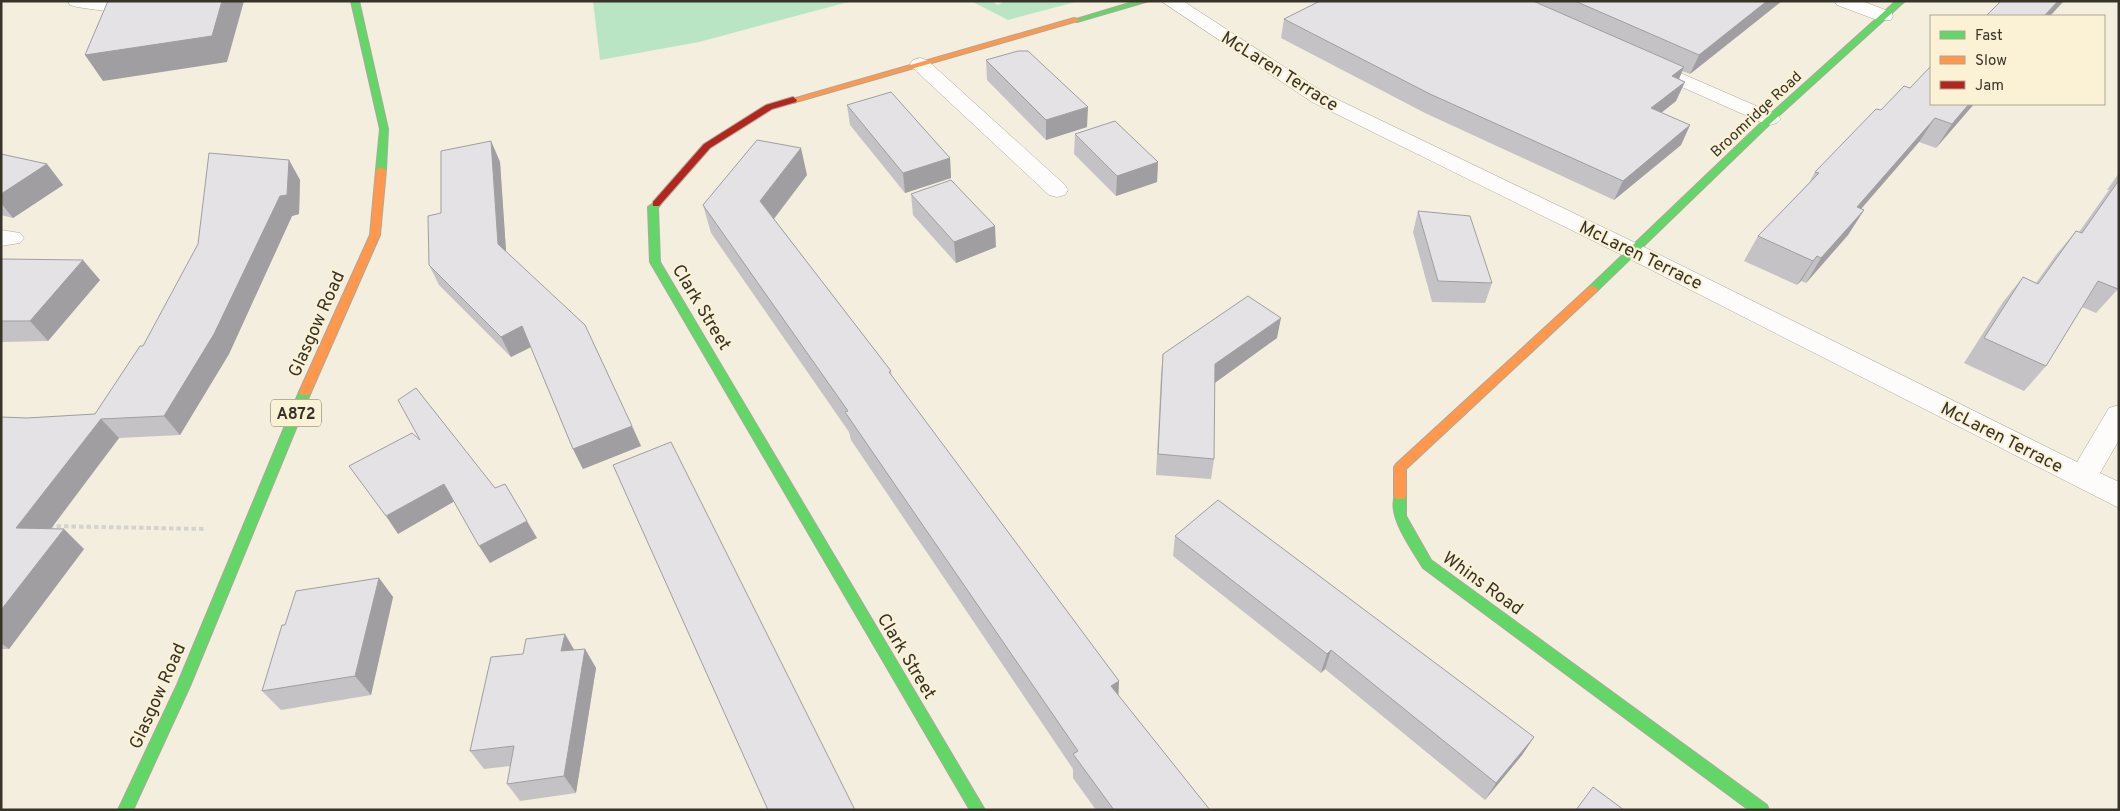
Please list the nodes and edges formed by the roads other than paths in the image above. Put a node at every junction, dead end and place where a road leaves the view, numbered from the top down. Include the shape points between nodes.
1 (77, 1) edge
2 (175, 1) edge
3 (355, 1) edge
4 (1145, 1) edge
5 (1170, 1) edge
6 (1844, 1) edge
7 (1901, 1) edge
8 (1884, 16) junction
9 (1626, 55) edge
10 (920, 64) junction
11 (1770, 119) junction
12 (1058, 190) dead end
13 (1633, 251) junction
14 (2119, 415) edge
15 (2083, 478) junction
16 (2119, 496) edge
17 (125, 810) edge
18 (978, 810) edge
19 (1762, 810) edge

1 - 2 street via 113,8 151,8
3 - 17 street, Glasgow Road / A872 via 384,129 375,235 321,354 182,686
4 - 10 street, Clark Street
5 - 13 street, McLaren Terrace via 1319,98
6 - 8 street
7 - 8 street, Broomridge Road
8 - 11 street, Broomridge Road
9 - 11 street
10 - 12 street
10 - 18 street, Clark Street via 769,107 707,146 653,206 655,262
11 - 13 street, Broomridge Road
13 - 15 street, McLaren Terrace
13 - 19 street, Whins Road via 1400,467 1400,516 1427,564
14 - 15 street
15 - 16 street, McLaren Terrace

